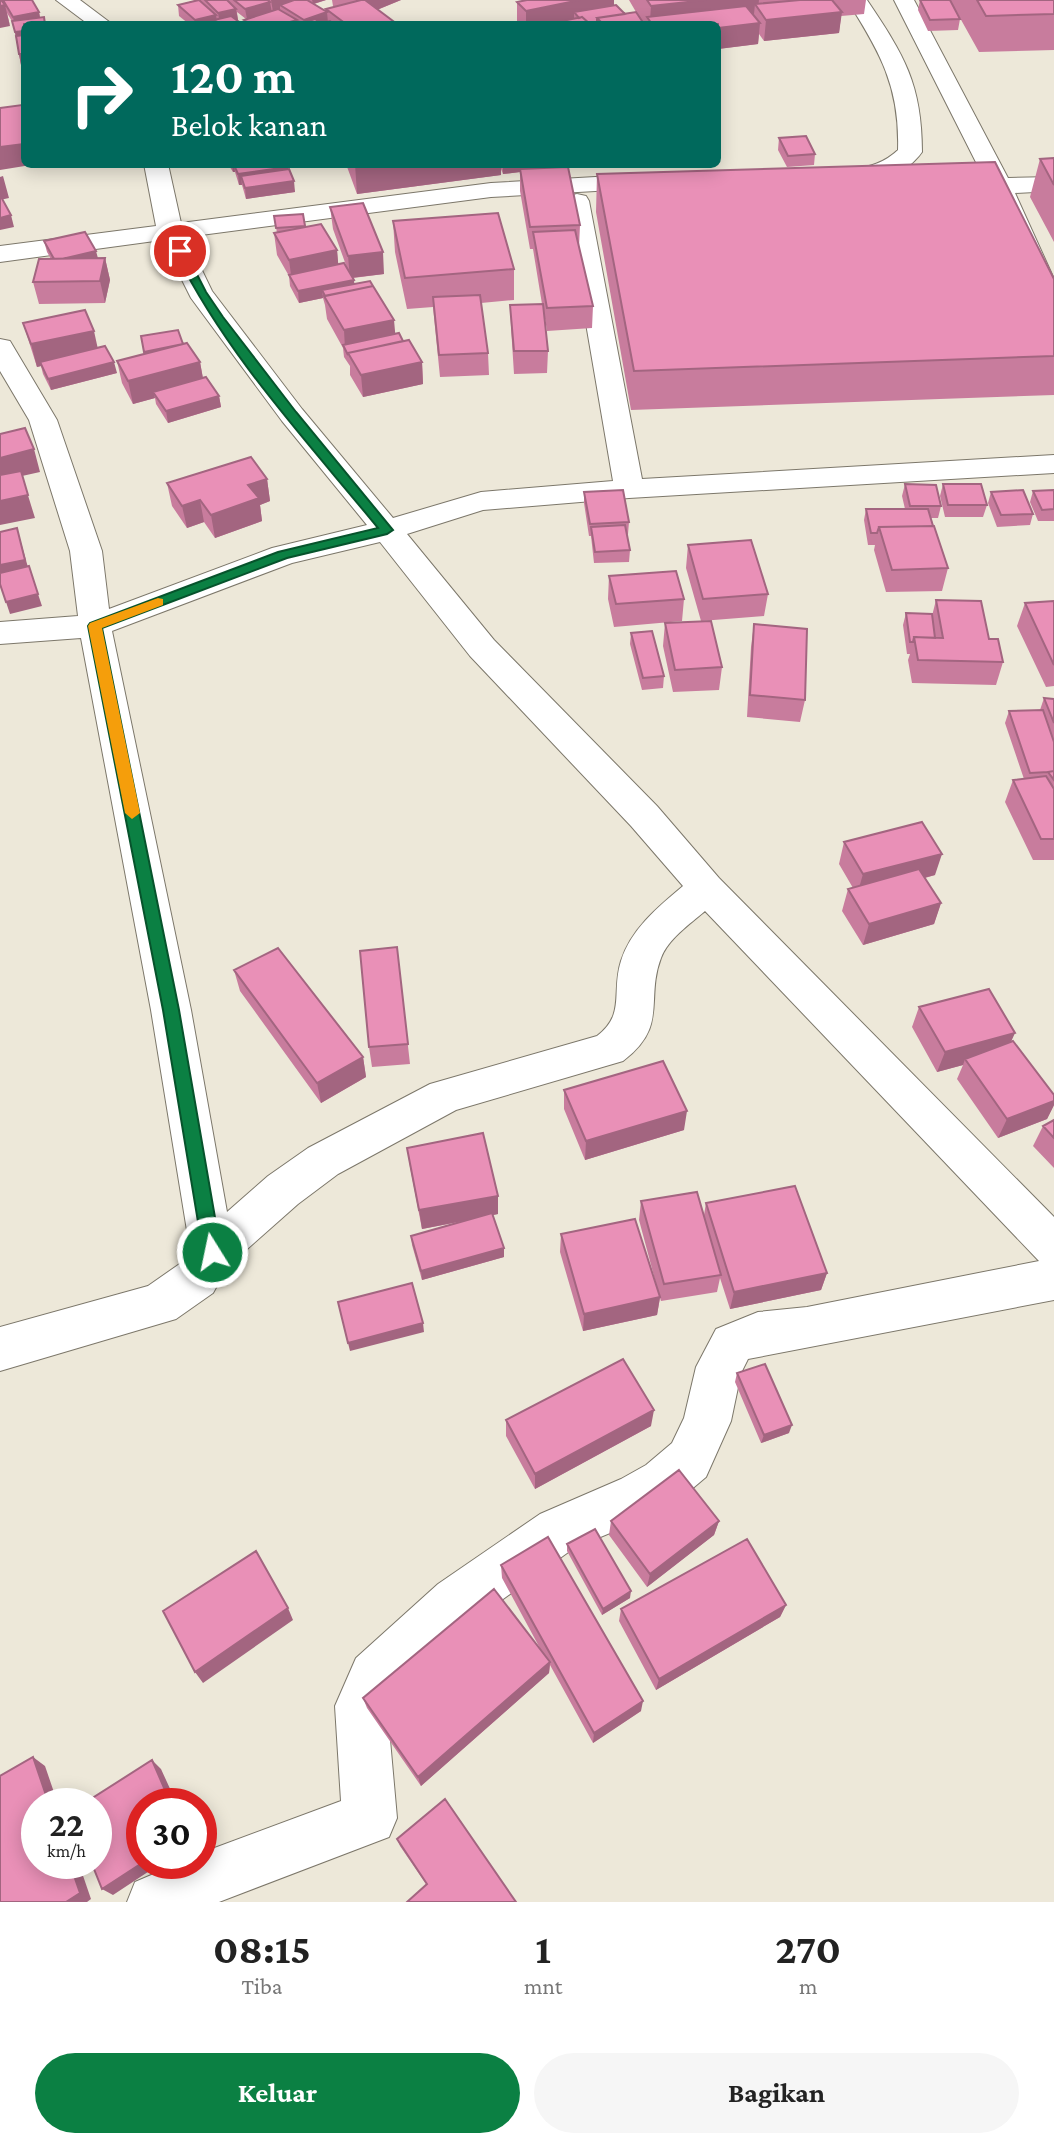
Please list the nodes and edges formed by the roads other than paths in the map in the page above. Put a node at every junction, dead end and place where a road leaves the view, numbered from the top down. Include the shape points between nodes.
1 (66, 0) edge
2 (857, 0) edge
3 (904, 0) edge
4 (97, 21) edge
5 (157, 168) edge
6 (831, 178) edge
7 (667, 180) edge
8 (1054, 184) edge
9 (1000, 186) junction
10 (578, 201) edge
11 (170, 231) junction
12 (0, 254) edge
13 (1054, 308) edge
14 (0, 347) edge
15 (1054, 464) edge
16 (629, 489) junction
17 (387, 530) junction
18 (95, 626) junction
19 (0, 633) edge
20 (706, 887) junction
21 (1054, 1247) edge
22 (212, 1252) junction
23 (1054, 1279) edge
24 (0, 1349) edge
25 (155, 1902) edge

1 - 4 street
2 - 6 street via 902,74 909,101 910,152 900,164 880,173
3 - 9 street
5 - 11 street
7 - 11 street via 524,187
8 - 9 street
9 - 13 street
10 - 16 street
11 - 12 street
11 - 17 street via 219,320
14 - 18 street via 43,420 67,487 86,551
15 - 16 street
16 - 17 street via 481,501
17 - 18 street via 283,555
17 - 20 street via 482,648 635,806
18 - 19 street
18 - 22 street via 171,1010
20 - 21 street
20 - 22 street via 653,937 645,951 637,969 635,1015 623,1041 609,1049 445,1096 323,1161
22 - 24 street via 197,1278 160,1304
23 - 25 street via 758,1334 732,1344 719,1367 707,1421 689,1460 634,1499 557,1531 456,1602 374,1676 361,1706 370,1818 231,1868

